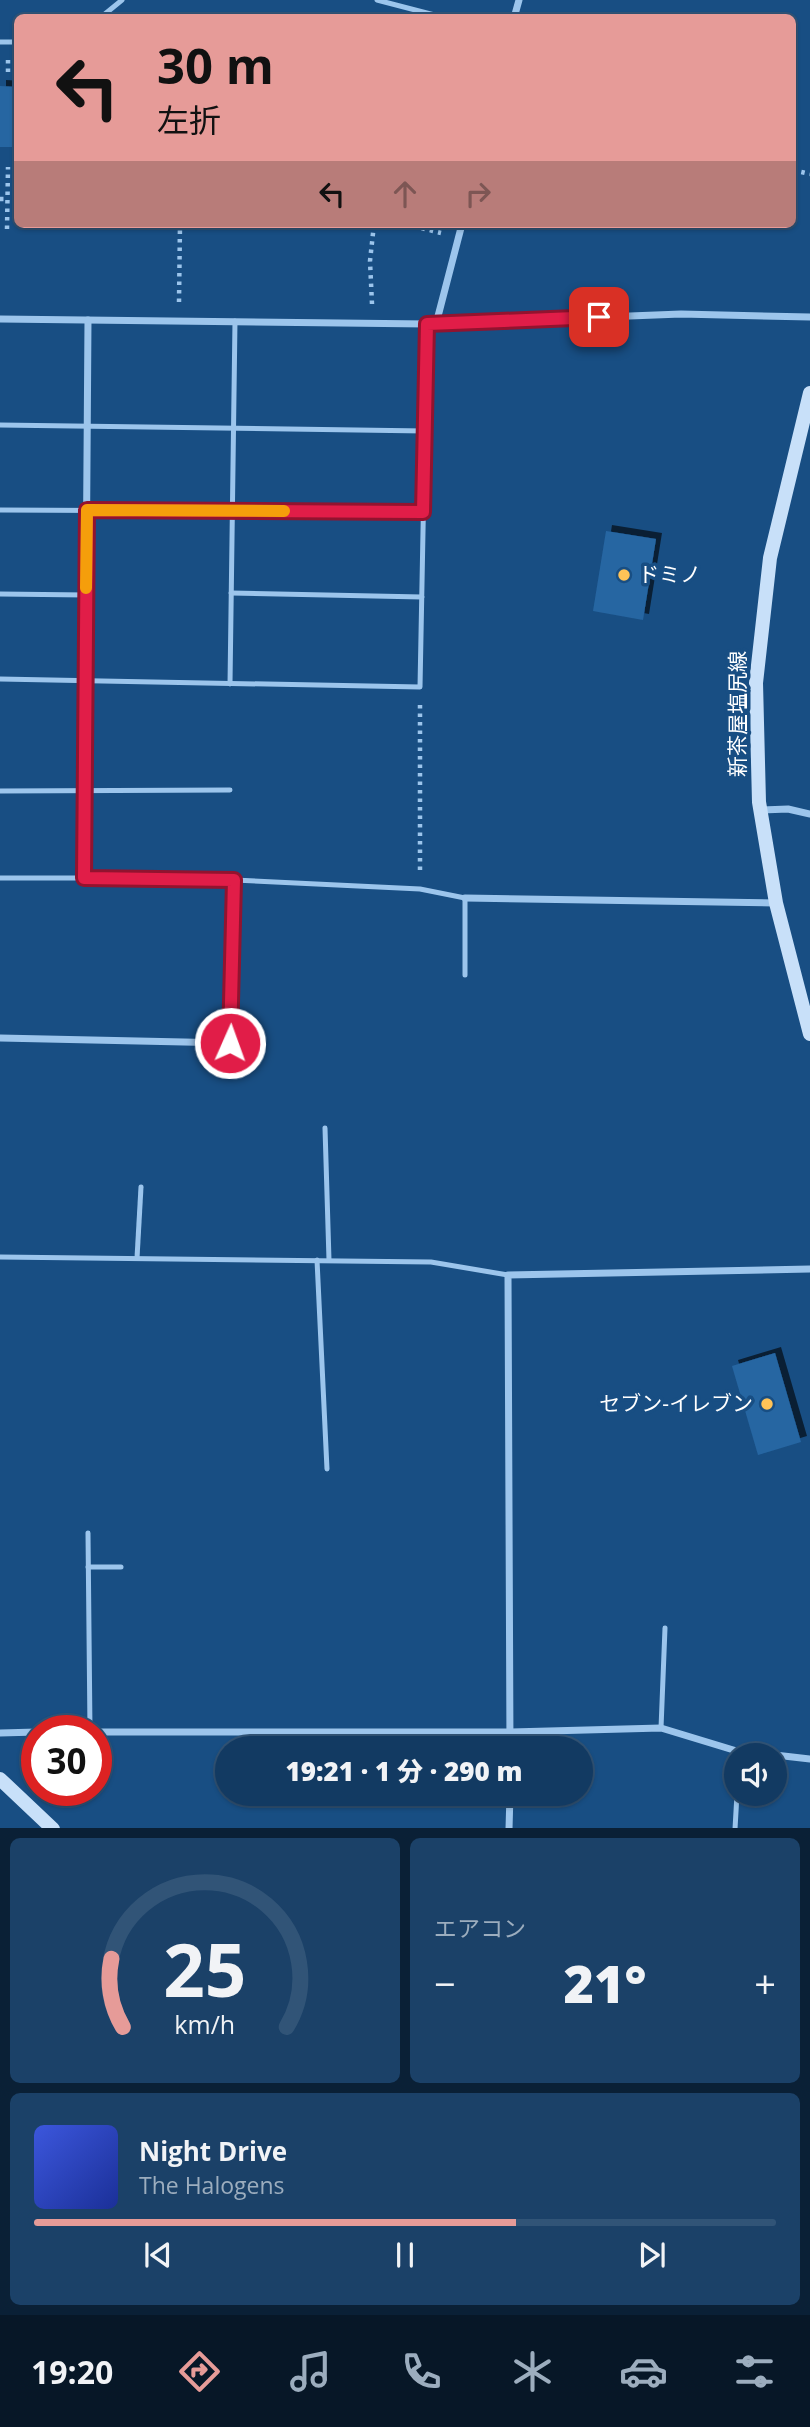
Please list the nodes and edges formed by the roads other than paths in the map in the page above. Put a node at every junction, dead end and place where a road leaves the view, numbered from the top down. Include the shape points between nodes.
1 (122, 0) edge
2 (377, 0) edge
3 (105, 14) edge
4 (431, 14) edge
5 (461, 228) edge
6 (810, 317) edge
7 (0, 319) edge
8 (88, 320) junction
9 (235, 321) junction
10 (427, 324) junction
11 (436, 324) junction
12 (810, 393) edge
13 (0, 425) edge
14 (87, 426) junction
15 (234, 428) junction
16 (425, 430) junction
17 (0, 510) edge
18 (87, 510) junction
19 (232, 511) junction
20 (423, 512) junction
21 (0, 593) edge
22 (231, 593) junction
23 (86, 595) junction
24 (422, 597) junction
25 (0, 679) edge
26 (85, 680) junction
27 (230, 684) junction
28 (84, 790) junction
29 (230, 790) dead end
30 (0, 791) edge
31 (760, 810) junction
32 (810, 814) edge
33 (0, 878) edge
34 (84, 878) junction
35 (234, 880) junction
36 (465, 898) junction
37 (776, 903) junction
38 (465, 975) dead end
39 (810, 1034) edge
40 (0, 1038) edge
41 (325, 1128) dead end
42 (141, 1187) dead end
43 (0, 1257) edge
44 (136, 1258) junction
45 (317, 1260) junction
46 (329, 1260) junction
47 (810, 1269) edge
48 (508, 1275) junction
49 (327, 1469) dead end
50 (88, 1532) dead end
51 (88, 1567) junction
52 (121, 1567) dead end
53 (665, 1628) dead end
54 (90, 1715) edge
55 (661, 1728) junction
56 (21, 1732) edge
57 (112, 1732) edge
58 (511, 1732) junction
59 (0, 1733) edge
60 (511, 1736) edge
61 (724, 1748) edge
62 (787, 1756) edge
63 (810, 1759) edge
64 (0, 1779) edge
65 (510, 1806) edge
66 (736, 1806) edge
67 (52, 1828) edge
68 (509, 1828) edge
69 (735, 1828) edge

1 - 3 lane
2 - 4 lane
5 - 11 street
6 - 11 street via 681,314
7 - 8 street
8 - 9 street
8 - 14 street
9 - 10 street
9 - 15 lane
10 - 11 street
10 - 16 lane
12 - 31 main road, 新茶屋塩尻線 via 770,558 760,629 756,683
13 - 14 lane
14 - 15 lane
14 - 18 street
15 - 16 lane
15 - 19 lane
16 - 20 lane
17 - 18 lane
18 - 19 lane
18 - 23 street
19 - 20 lane
19 - 22 lane
20 - 24 lane
21 - 23 lane
22 - 24 lane
22 - 27 lane
23 - 26 street
24 - 27 lane via 420,687
25 - 26 lane
26 - 27 lane
26 - 28 street
28 - 29 lane
28 - 30 lane
28 - 34 street
31 - 32 street
31 - 37 main road, 新茶屋塩尻線
33 - 34 lane
34 - 35 street
35 - 36 lane via 420,889
35 - 40 street via 230,1043
36 - 37 street
36 - 38 lane
37 - 39 main road, 新茶屋塩尻線
41 - 46 lane
42 - 44 lane
43 - 44 lane
44 - 45 lane
45 - 46 lane
45 - 49 lane
46 - 48 lane via 431,1262
47 - 48 street
48 - 58 street
50 - 51 lane
51 - 52 lane
51 - 54 lane
53 - 55 lane
55 - 58 street
55 - 61 street
56 - 59 street
57 - 58 street
58 - 60 street
62 - 63 street
64 - 67 main road
65 - 68 street
66 - 69 lane

